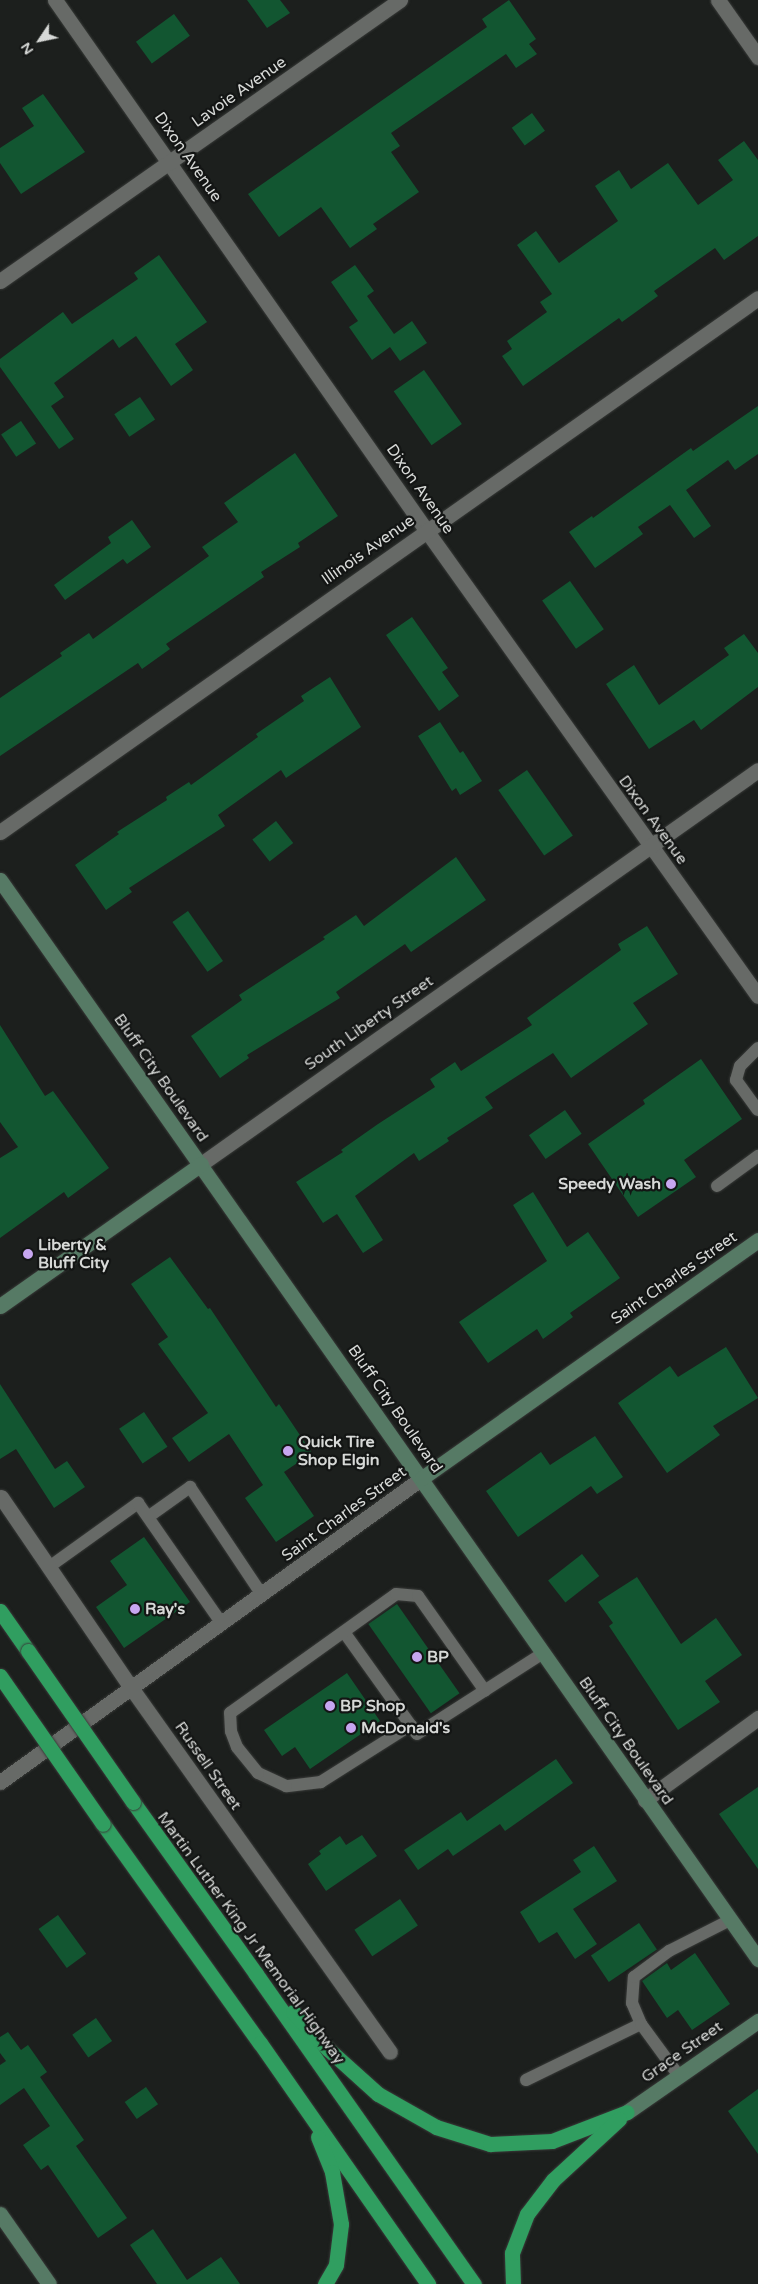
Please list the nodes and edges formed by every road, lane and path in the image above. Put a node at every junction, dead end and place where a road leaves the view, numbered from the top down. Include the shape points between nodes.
1 (55, 0) edge
2 (400, 0) edge
3 (718, 0) edge
4 (758, 57) edge
5 (170, 162) junction
6 (0, 281) edge
7 (758, 298) edge
8 (426, 530) junction
9 (758, 770) edge
10 (0, 832) edge
11 (650, 845) junction
12 (0, 880) edge
13 (758, 996) edge
14 (758, 1048) edge
15 (758, 1110) edge
16 (758, 1156) edge
17 (200, 1164) junction
18 (717, 1186) dead end
19 (758, 1240) edge
20 (0, 1306) edge
21 (422, 1478) junction
22 (1, 1497) edge
23 (148, 1517) junction
24 (49, 1567) junction
25 (262, 1595) junction
26 (0, 1611) edge
27 (222, 1624) junction
28 (344, 1632) junction
29 (543, 1653) junction
30 (0, 1676) edge
31 (132, 1689) junction
32 (485, 1690) junction
33 (758, 1718) edge
34 (411, 1725) junction
35 (0, 1782) edge
36 (645, 1800) junction
37 (730, 1920) junction
38 (758, 1960) edge
39 (256, 1974) junction
40 (758, 2021) edge
41 (642, 2024) junction
42 (390, 2052) dead end
43 (679, 2076) junction
44 (526, 2080) dead end
45 (308, 2112) junction
46 (627, 2112) junction
47 (0, 2214) edge
48 (49, 2284) edge
49 (325, 2284) edge
50 (428, 2284) edge
51 (474, 2284) edge
52 (513, 2284) edge

1 - 5 street, Dixon Avenue
2 - 5 street, Lavoie Avenue
3 - 4 street
5 - 6 street, Lavoie Avenue
5 - 8 street, Dixon Avenue
7 - 8 street, Illinois Avenue
8 - 10 street, Illinois Avenue
8 - 11 street, Dixon Avenue
9 - 11 street, South Liberty Street
11 - 13 street, Dixon Avenue
11 - 17 street, South Liberty Street
12 - 17 main road, Bluff City Boulevard
14 - 15 lane via 740,1066 736,1080
16 - 18 lane
17 - 20 main road, South Liberty Street
17 - 21 main road, Bluff City Boulevard
19 - 21 main road, Saint Charles Street
21 - 25 street, Saint Charles Street
21 - 29 main road, Bluff City Boulevard
22 - 24 street, Russell Street
23 - 24 lane via 138,1503
23 - 25 lane via 190,1488
23 - 27 lane
24 - 31 street, Russell Street
25 - 27 street, Saint Charles Street
26 - 39 highway, Martin Luther King Jr Memorial Highway, bridge
27 - 31 street, Saint Charles Street
28 - 32 lane via 396,1594 418,1596
28 - 34 lane
28 - 34 lane via 230,1714 231,1731 237,1747 258,1773 286,1786 321,1782
29 - 32 lane
29 - 36 main road, Bluff City Boulevard
30 - 45 highway, bridge
31 - 35 street, Saint Charles Street
31 - 42 street, Russell Street
32 - 34 lane via 417,1734
33 - 36 street
36 - 37 main road, Bluff City Boulevard
37 - 38 main road, Bluff City Boulevard
37 - 41 lane via 669,1951 634,1977 632,2003
39 - 46 highway via 328,2049 378,2094 436,2127 490,2144 552,2141
39 - 51 highway, Martin Luther King Jr Memorial Highway
40 - 43 main road, Grace Street
41 - 43 lane
41 - 44 lane
43 - 46 main road, Grace Street
45 - 49 highway via 332,2172 341,2224 336,2265
45 - 50 highway
46 - 52 highway via 553,2180 527,2214 512,2253
47 - 48 main road

